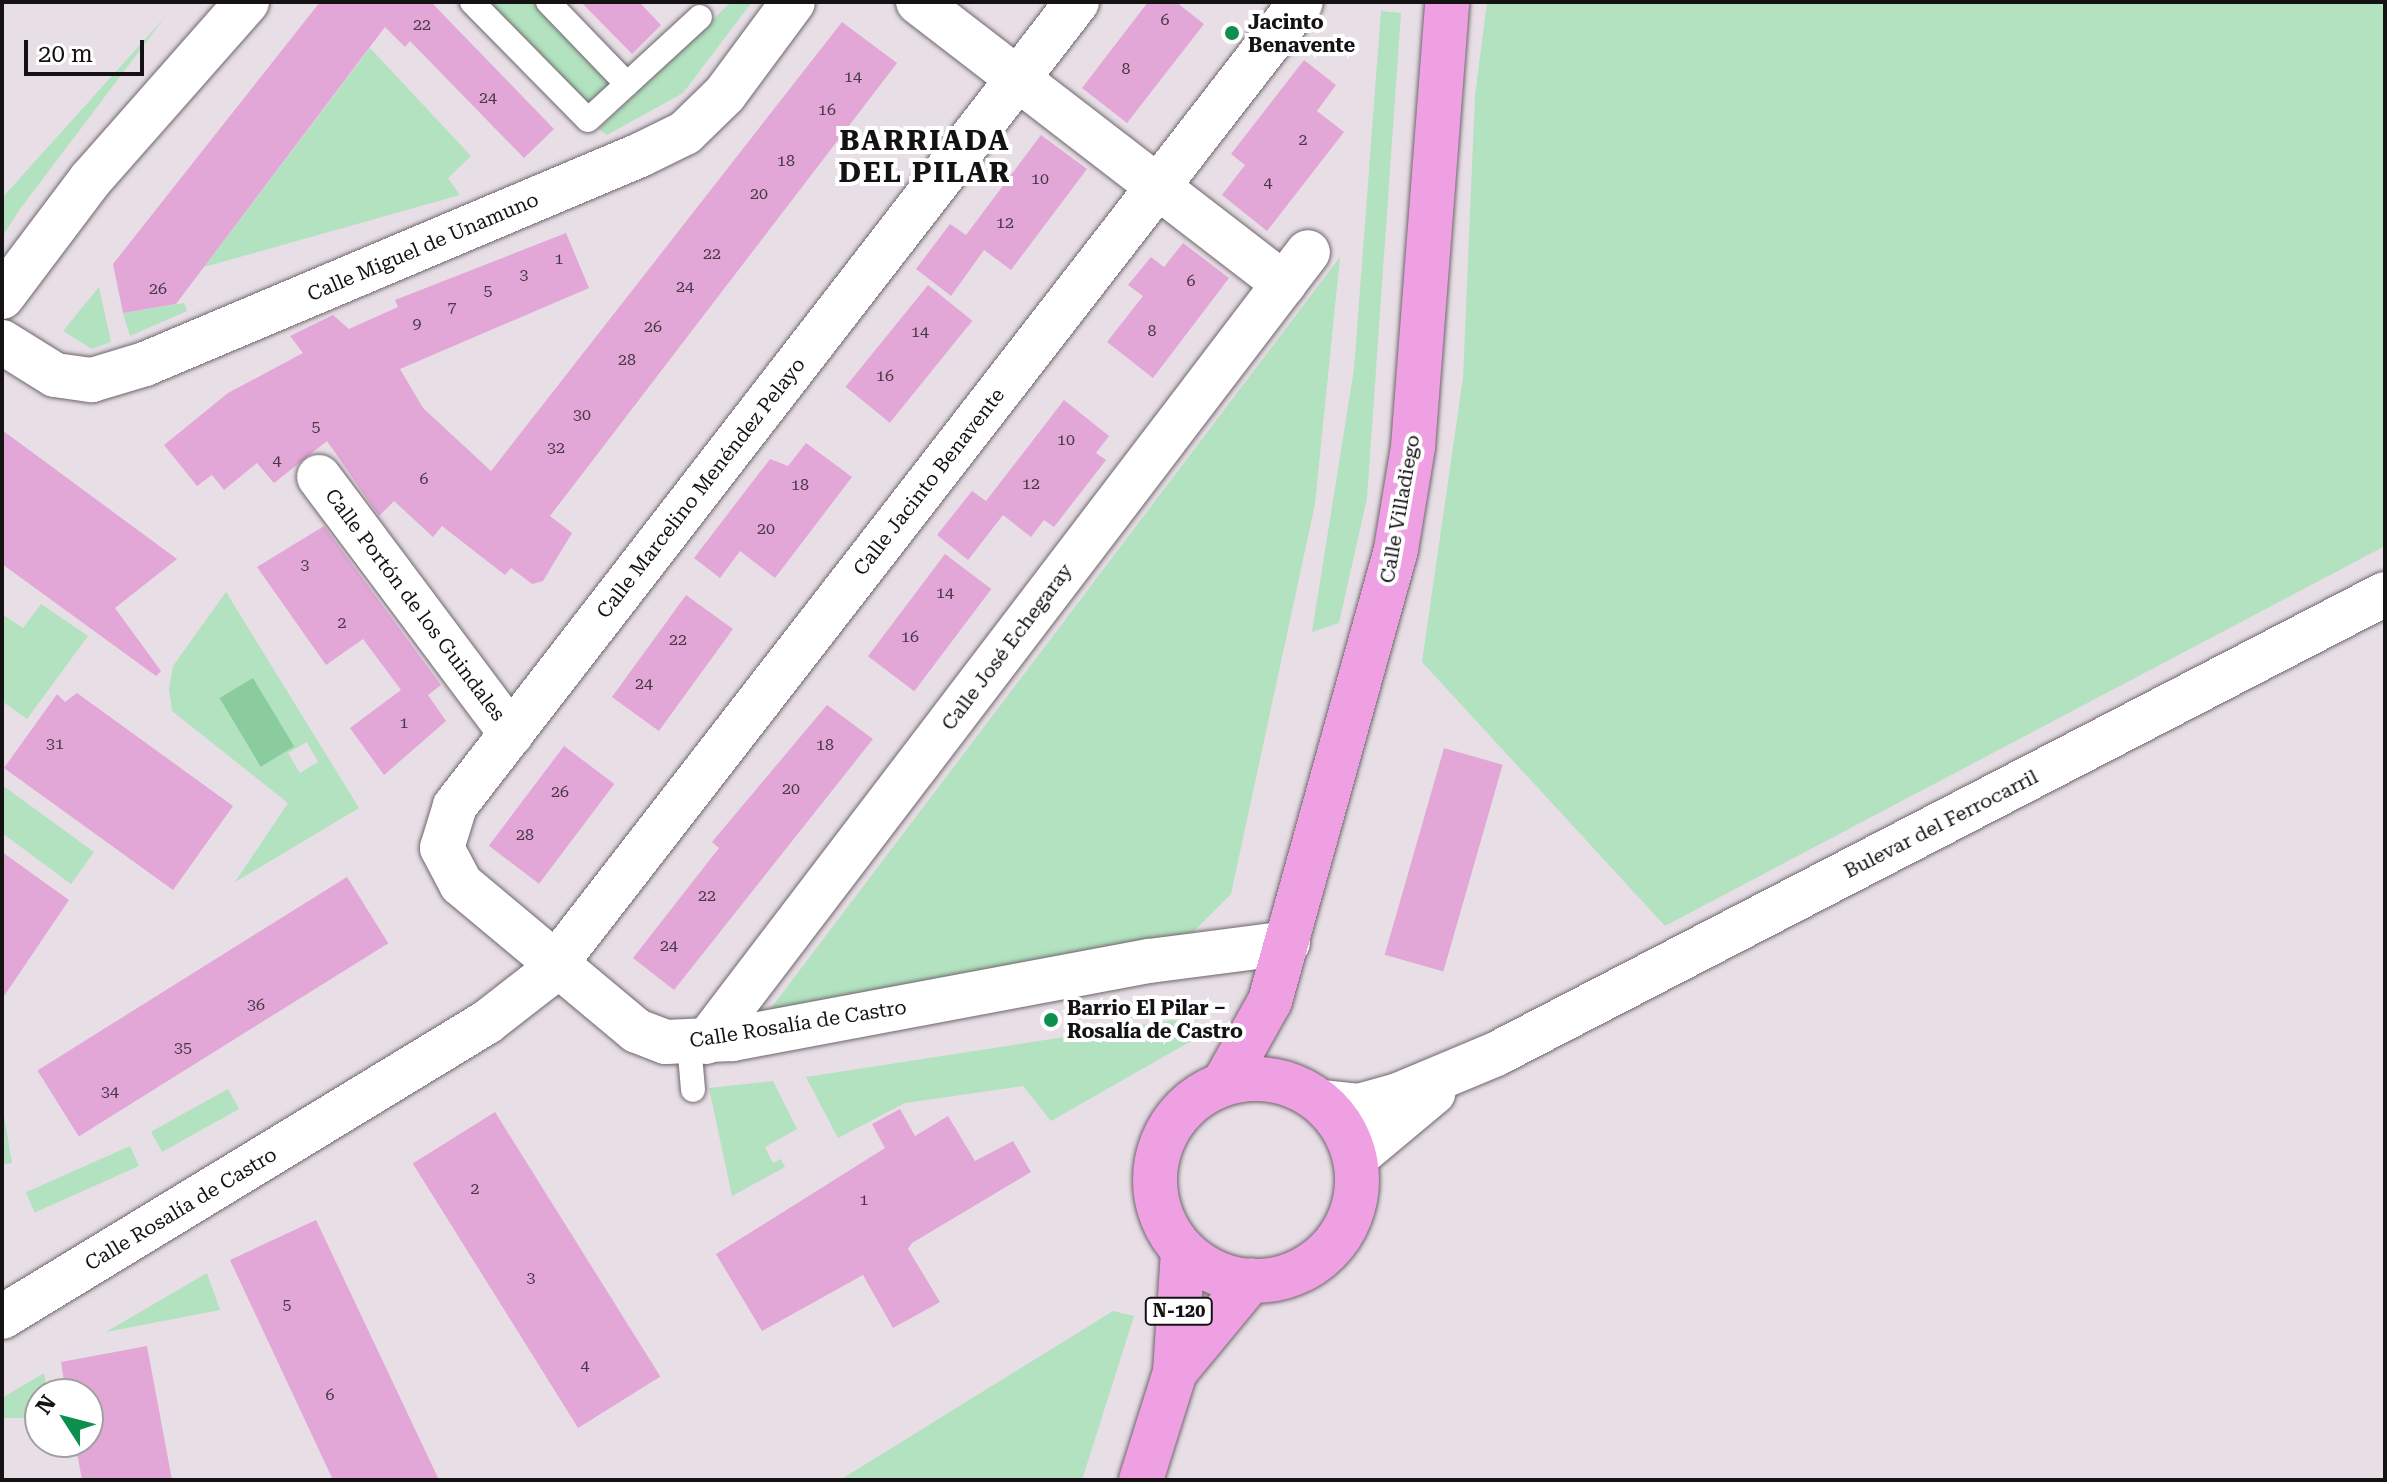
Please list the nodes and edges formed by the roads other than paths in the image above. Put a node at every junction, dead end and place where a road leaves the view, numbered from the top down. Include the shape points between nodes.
1 (247, 2) edge
2 (472, 2) edge
3 (548, 2) edge
4 (793, 2) edge
5 (918, 2) edge
6 (1077, 2) edge
7 (1301, 2) edge
8 (1421, 2) edge
9 (700, 17) dead end
10 (1446, 22) edge
11 (1017, 79) junction
12 (627, 84) junction
13 (1158, 187) junction
14 (2, 297) edge
15 (2, 342) edge
16 (319, 477) dead end
17 (2385, 594) edge
18 (511, 734) junction
19 (1288, 943) junction
20 (559, 963) junction
21 (1270, 1001) junction
22 (698, 1042) junction
23 (1496, 1054) junction
24 (1224, 1083) junction
25 (693, 1090) dead end
26 (1306, 1093) junction
27 (1355, 1158) junction
28 (1183, 1251) junction
29 (1251, 1280) junction
30 (2, 1317) edge
31 (1175, 1372) junction
32 (1141, 1480) edge

1 - 14 street via 91,179
2 - 12 lane via 588,120
3 - 12 lane
4 - 15 street, Calle Miguel de Unamuno via 725,94 685,133 640,155 145,364 92,380 55,375
5 - 11 street
6 - 11 street, Calle Marcelino Menéndez Pelayo
7 - 13 street, Calle Jacinto Benavente
8 - 10 street
9 - 12 lane
10 - 19 highway, Calle Villadiego via 1413,447 1398,534
11 - 13 street
11 - 18 street, Calle Marcelino Menéndez Pelayo
13 - 20 street, Calle Jacinto Benavente
13 - 22 street, Calle José Echegaray via 1296,268
16 - 18 street, Calle Portón de los Guindales
17 - 23 street, Bulevar del Ferrocarril
18 - 20 street, Calle Marcelino Menéndez Pelayo via 455,806 442,848 461,884
19 - 21 highway, Calle Villadiego
19 - 22 street, Calle Rosalía de Castro
20 - 22 street, Calle Rosalía de Castro via 637,1031
20 - 30 street, Calle Rosalía de Castro via 487,1022
21 - 24 highway, Calle Villadiego
21 - 26 highway
22 - 25 lane
23 - 26 street, Bulevar del Ferrocarril via 1359,1106
23 - 27 street, Bulevar del Ferrocarril via 1416,1104
24 - 26 highway via 1258,1078
24 - 28 highway via 1170,1125 1157,1156 1164,1224
26 - 27 highway
27 - 29 highway via 1348,1222 1330,1249 1304,1269
28 - 29 highway via 1210,1270
28 - 31 highway, N-120
29 - 31 highway, N-120
31 - 32 highway, N-120

